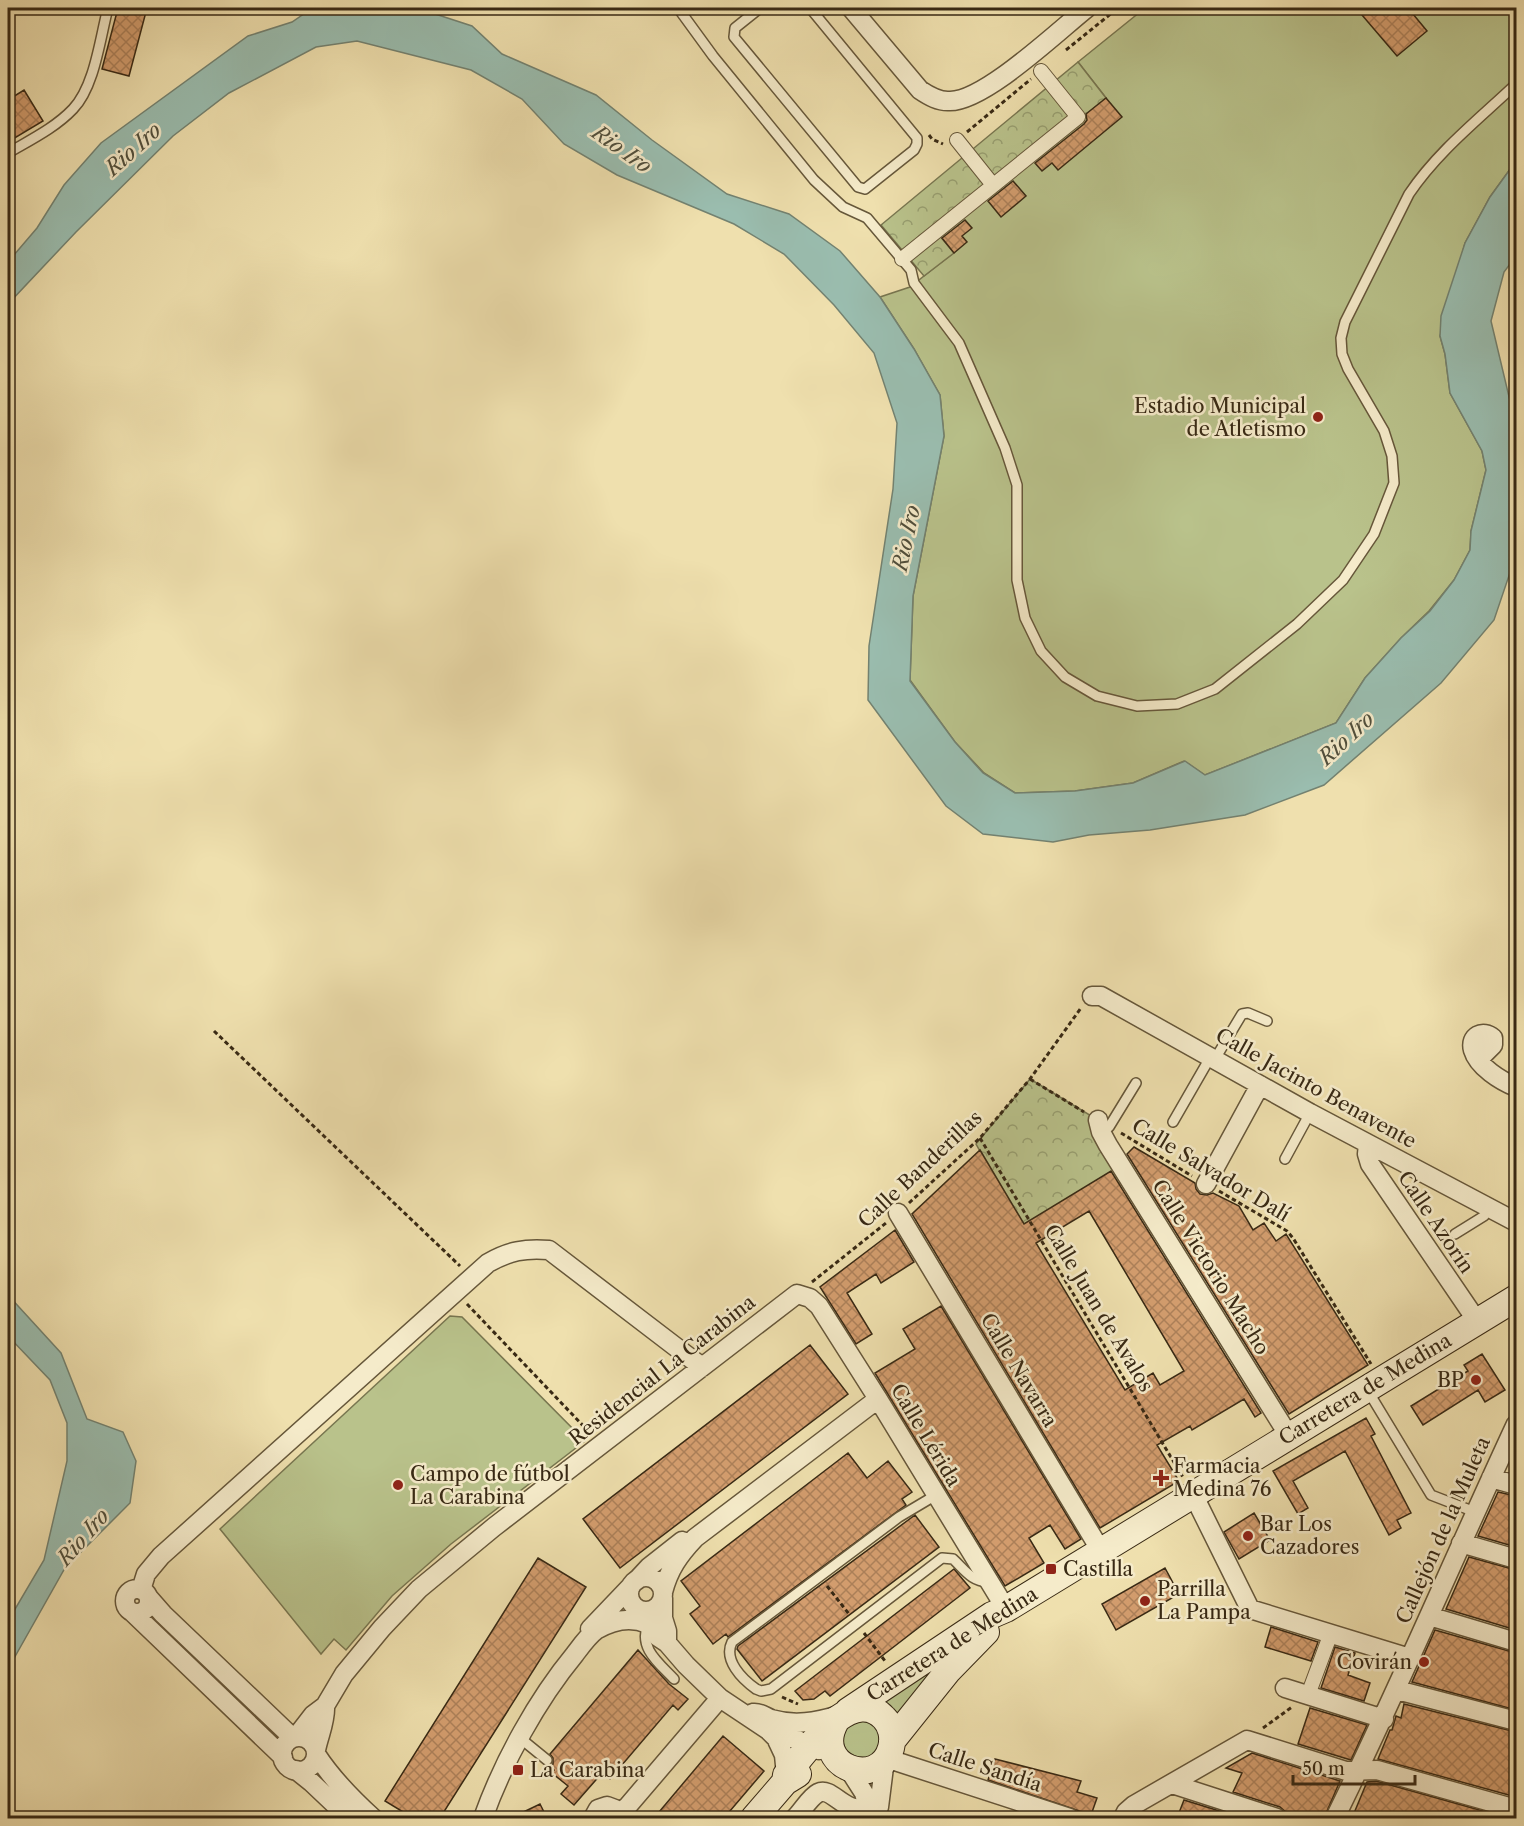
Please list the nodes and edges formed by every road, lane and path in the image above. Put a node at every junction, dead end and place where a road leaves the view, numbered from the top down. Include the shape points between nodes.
1 (108, 8) edge
2 (678, 8) edge
3 (760, 8) edge
4 (810, 8) edge
5 (851, 8) edge
6 (1087, 8) edge
7 (1041, 71) dead end
8 (1516, 84) edge
9 (957, 140) dead end
10 (8, 153) edge
11 (993, 185) junction
12 (902, 259) junction
13 (1092, 996) joint
14 (1266, 1021) dead end
15 (214, 1030) dead end
16 (1213, 1057) junction
17 (1479, 1059) dead end
18 (1030, 1079) junction
19 (1136, 1083) dead end
20 (1260, 1085) junction
21 (1516, 1087) edge
22 (1310, 1113) junction
23 (1173, 1122) dead end
24 (1103, 1123) junction
25 (980, 1138) junction
26 (1368, 1144) junction
27 (1285, 1159) dead end
28 (1206, 1184) junction
29 (1488, 1208) junction
30 (898, 1213) junction
31 (1516, 1222) edge
32 (1455, 1234) dead end
33 (472, 1277) junction
34 (455, 1292) junction
35 (797, 1293) junction
36 (1514, 1297) edge
37 (1477, 1321) junction
38 (702, 1367) junction
39 (1374, 1385) junction
40 (878, 1399) junction
41 (1516, 1424) edge
42 (1290, 1436) junction
43 (602, 1446) junction
44 (1491, 1478) junction
45 (1516, 1485) edge
46 (1193, 1494) junction
47 (936, 1495) junction
48 (1475, 1512) junction
49 (695, 1538) junction
50 (1461, 1543) junction
51 (1101, 1551) junction
52 (1516, 1559) edge
53 (988, 1582) junction
54 (634, 1583) junction
55 (145, 1594) junction
56 (663, 1595) junction
57 (1006, 1609) junction
58 (1429, 1616) junction
59 (644, 1617) junction
60 (1331, 1632) junction
61 (585, 1641) junction
62 (1516, 1642) edge
63 (667, 1643) junction
64 (1410, 1658) junction
65 (674, 1679) dead end
66 (1285, 1688) dead end
67 (1396, 1690) junction
68 (1308, 1695) junction
69 (720, 1698) junction
70 (325, 1706) junction
71 (745, 1713) junction
72 (842, 1715) junction
73 (1384, 1719) junction
74 (1516, 1721) edge
75 (768, 1730) junction
76 (295, 1738) junction
77 (520, 1738) junction
78 (1247, 1740) junction
79 (811, 1746) junction
80 (316, 1752) junction
81 (888, 1752) junction
82 (283, 1757) junction
83 (547, 1760) dead end
84 (841, 1763) junction
85 (296, 1770) junction
86 (1359, 1770) junction
87 (785, 1779) junction
88 (1172, 1784) junction
89 (1516, 1809) edge
90 (862, 1815) edge
91 (618, 1816) edge
92 (349, 1818) edge
93 (373, 1818) edge
94 (483, 1818) edge
95 (593, 1818) edge
96 (754, 1818) edge
97 (795, 1818) edge
98 (1070, 1818) edge
99 (1124, 1818) edge
100 (1277, 1818) edge
101 (1335, 1818) edge

1 - 10 lane via 89,83 75,107 54,126
2 - 12 lane via 814,180 843,207 867,218
3 - 4 lane via 735,28 734,37 858,188 865,189 914,150 917,138
5 - 6 street via 920,90 949,102 965,99 999,80
7 - 11 street via 1078,117
8 - 12 lane via 1421,176 1345,322 1342,354 1384,431 1392,456 1394,483 1374,534 1343,580 1298,624 1215,689 1177,704 1137,706 1097,696 1065,677 1041,651 1025,618 1017,580 1017,486 1005,448 960,343 914,283 911,270
9 - 11 street
11 - 12 street
13 - 16 street, Calle Jacinto Benavente via 1101,996
13 - 18 path, Calle Banderillas
14 - 16 lane via 1242,1014
15 - 33 path
16 - 20 street, Calle Jacinto Benavente
16 - 23 lane
17 - 21 street via 1497,1077
18 - 24 path, Calle Salvador Dalí
18 - 25 path, Calle Banderillas
19 - 24 lane
20 - 22 street, Calle Jacinto Benavente
20 - 28 street
22 - 26 street, Calle Jacinto Benavente
22 - 27 lane
24 - 28 path, Calle Salvador Dalí
24 - 42 street, Calle Victorio Macho via 1101,1132 1108,1144
25 - 30 path, Calle Banderillas
25 - 46 path, Calle Juan de Avalos
26 - 29 street, Calle Jacinto Benavente
26 - 37 street, Calle Azorín via 1370,1164
28 - 39 path, Calle Salvador Dalí via 1293,1238
29 - 31 street, Calle Jacinto Benavente
29 - 32 lane via 1484,1216
30 - 35 path, Calle Banderillas
30 - 51 street, Calle Navarra
33 - 34 street
33 - 38 street via 507,1252 549,1250
34 - 43 path
34 - 55 street via 161,1556 146,1574
35 - 38 street, Residencial La Carabina
35 - 40 street, Calle Lérida via 819,1306
36 - 37 main road, Carretera de Medina
37 - 39 main road, Carretera de Medina
38 - 43 street, Residencial La Carabina
39 - 42 main road, Carretera de Medina
39 - 48 lane via 1431,1495
40 - 47 street, Calle Lérida
40 - 49 street
41 - 44 street, Callejón de la Muleta
42 - 46 main road, Carretera de Medina
43 - 70 street, Residencial La Carabina via 419,1589 345,1674
44 - 45 street
44 - 48 street, Callejón de la Muleta
46 - 51 main road, Carretera de Medina
46 - 60 street via 1250,1609
47 - 53 street, Calle Lérida
47 - 53 lane via 899,1517 732,1641 731,1661 756,1689 771,1689 942,1558 953,1559 969,1576
48 - 50 street, Callejón de la Muleta
49 - 54 street via 686,1538
49 - 56 street via 676,1559
50 - 52 street
50 - 58 street, Callejón de la Muleta
51 - 57 main road, Carretera de Medina
53 - 57 street, Calle Lérida
54 - 56 street via 653,1578
54 - 59 street via 631,1602
54 - 61 street via 590,1629
55 - 76 street
55 - 82 street via 133,1589 127,1594 126,1606
56 - 59 street
56 - 63 street
57 - 72 main road, Carretera de Medina
57 - 81 main road via 948,1671
58 - 62 street
58 - 64 street, Callejón de la Muleta
59 - 61 street via 608,1624
59 - 63 street
59 - 65 lane via 650,1654
60 - 64 street
60 - 68 street
61 - 77 street
63 - 69 street
64 - 67 street, Callejón de la Muleta
66 - 68 street
67 - 73 street, Callejón de la Muleta
67 - 74 street
68 - 73 street
68 - 78 path
69 - 71 street
69 - 91 street
70 - 76 street, Residencial La Carabina
70 - 80 street, Residencial La Carabina via 326,1718
71 - 72 street via 804,1724
71 - 75 street
72 - 79 main road, Carretera de Medina
72 - 81 main road via 864,1708 879,1713 889,1725
72 - 84 main road via 830,1735 832,1751
73 - 86 street, Callejón de la Muleta
75 - 79 street
75 - 87 street via 782,1747
76 - 80 street via 306,1738
76 - 82 street via 284,1746
77 - 83 lane
77 - 94 street
78 - 86 street via 1346,1771
78 - 88 street
79 - 84 street
79 - 87 main road, Carretera de Medina
80 - 85 street via 310,1767
80 - 93 street via 327,1772
81 - 84 main road via 879,1765 864,1771
81 - 90 street via 879,1807
81 - 98 street, Calle Sandía via 898,1762
82 - 85 street via 287,1766
84 - 87 main road via 810,1767
84 - 90 street via 864,1793
85 - 92 street
86 - 89 street via 1377,1770
86 - 101 street, Callejón de la Muleta
87 - 96 main road
88 - 99 street via 1134,1805
88 - 100 street
90 - 97 street via 823,1792 816,1794
91 - 95 street via 611,1807 602,1806

